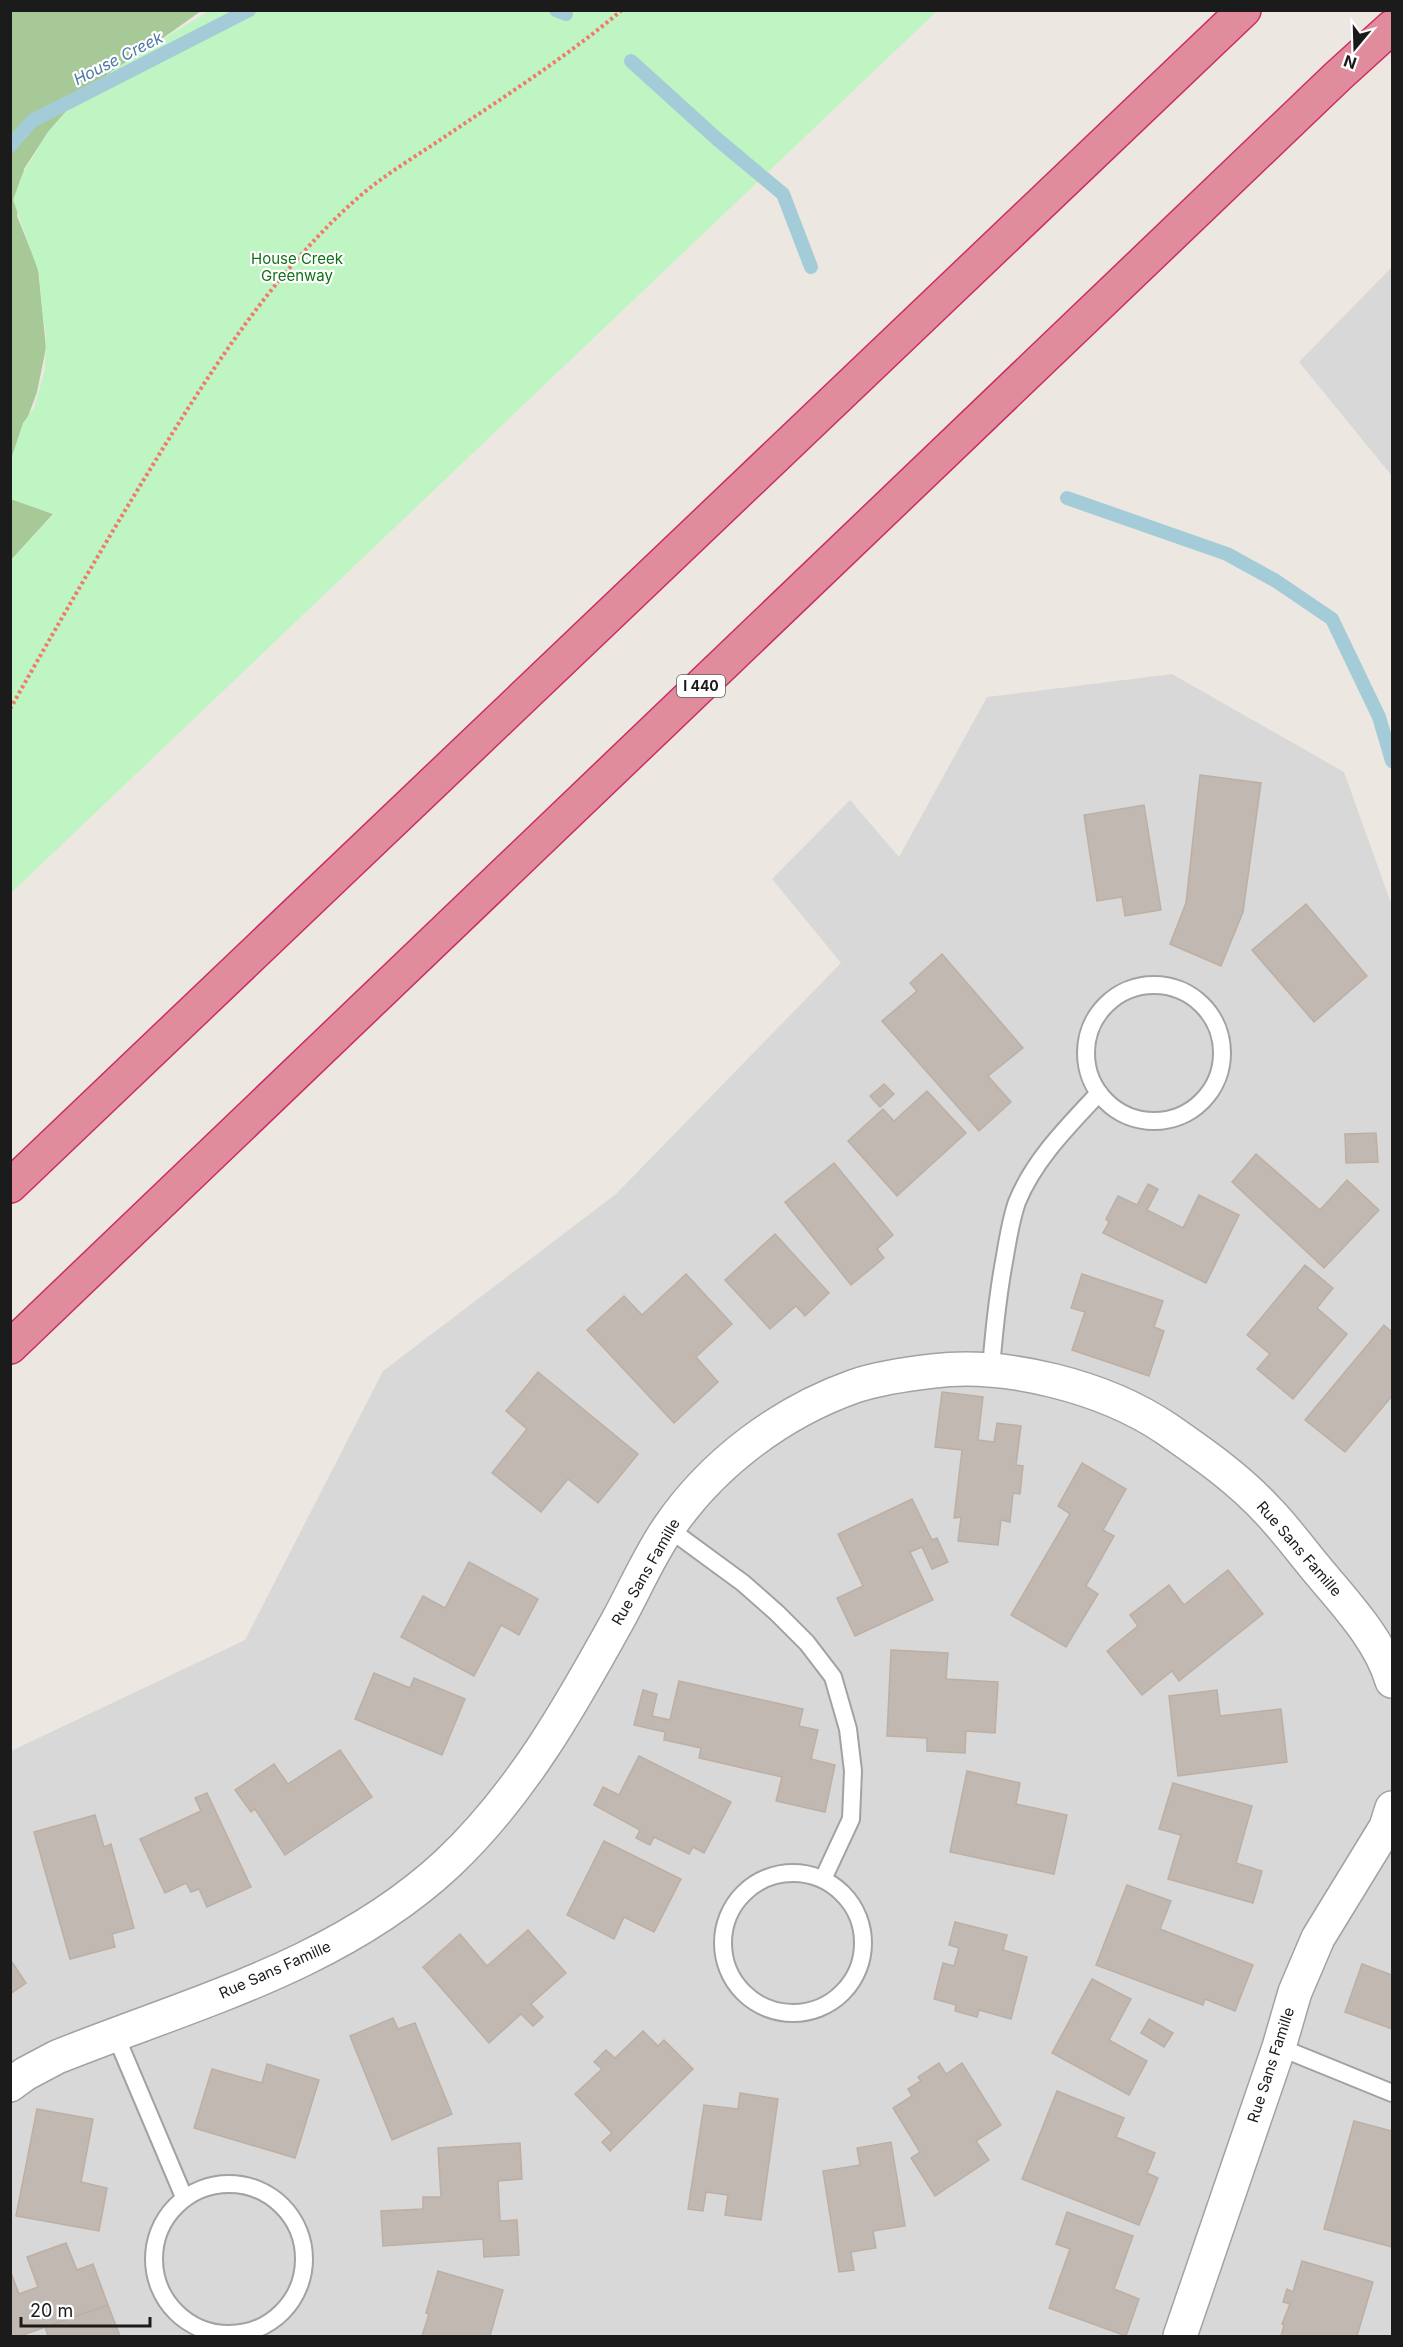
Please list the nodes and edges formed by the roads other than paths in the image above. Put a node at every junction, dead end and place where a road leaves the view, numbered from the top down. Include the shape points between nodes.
1 (1244, 10) edge
2 (1392, 27) edge
3 (1099, 1093) junction
4 (10, 1186) edge
5 (10, 1347) edge
6 (991, 1369) junction
7 (668, 1528) junction
8 (1392, 1681) edge
9 (1392, 1808) edge
10 (823, 1879) junction
11 (115, 2034) junction
12 (1279, 2048) junction
13 (10, 2085) edge
14 (1392, 2093) edge
15 (184, 2197) junction
16 (1180, 2337) edge

1 - 4 highway
2 - 5 highway, I 440
3 - 3 lane via 1115,1109 1134,1118 1178,1118 1197,1107 1212,1091 1220,1071 1222,1049 1218,1028 1206,1009 1189,995 1167,986 1144,986 1122,994 1103,1008 1091,1027 1086,1050 1089,1072
3 - 6 lane via 1037,1166 1017,1202 997,1298
6 - 7 street, Rue Sans Famille via 904,1375 855,1386 811,1406 765,1431 726,1461
6 - 8 street, Rue Sans Famille via 1100,1395 1155,1421 1217,1463 1269,1512 1355,1615 1388,1666
7 - 10 lane via 777,1613 833,1677 848,1729 853,1783 851,1819
7 - 11 street, Rue Sans Famille via 540,1753 507,1799 446,1864 351,1935 292,1966
9 - 12 street, Rue Sans Famille via 1386,1827 1318,1938 1295,1992
10 - 10 lane via 793,1872 770,1876 749,1887 734,1904 724,1926 723,1949 729,1972 742,1991 760,2005 783,2013 806,2012 828,2005 846,1990 859,1971 864,1948 862,1925 853,1904
11 - 13 street, Rue Sans Famille via 57,2057
11 - 15 lane
12 - 14 lane
12 - 16 street, Rue Sans Famille
15 - 15 lane via 163,2222 154,2245 154,2270 161,2293 176,2313 196,2327 221,2334 245,2332 268,2323 287,2307 300,2285 304,2261 300,2236 289,2214 271,2196 249,2186 224,2184

